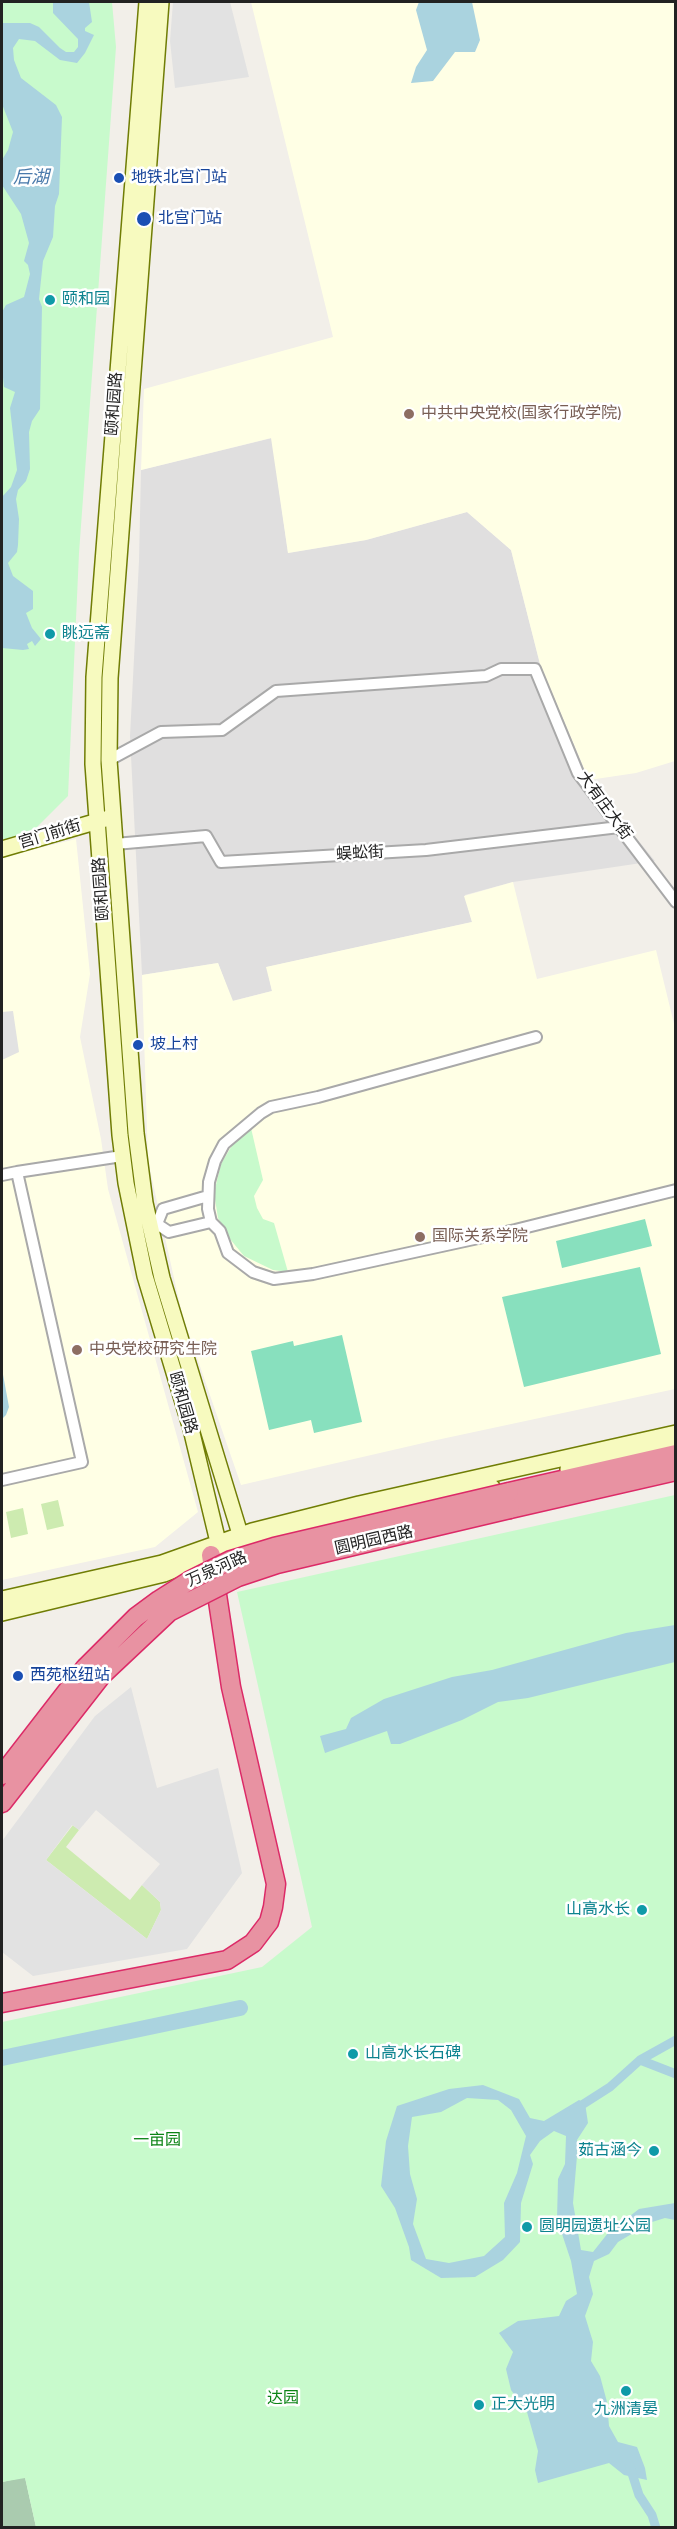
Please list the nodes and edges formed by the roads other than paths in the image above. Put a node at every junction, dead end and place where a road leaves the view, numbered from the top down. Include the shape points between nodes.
1 (147, 2) edge
2 (161, 2) edge
3 (109, 760) junction
4 (113, 817) junction
5 (98, 821) junction
6 (619, 827) junction
7 (115, 844) junction
8 (2, 849) edge
9 (675, 902) edge
10 (537, 1037) dead end
11 (122, 1156) junction
12 (17, 1172) junction
13 (2, 1175) edge
14 (675, 1190) edge
15 (208, 1196) junction
16 (212, 1222) junction
17 (153, 1225) junction
18 (675, 1433) edge
19 (675, 1445) edge
20 (675, 1454) edge
21 (675, 1471) edge
22 (2, 1480) edge
23 (510, 1501) junction
24 (240, 1534) junction
25 (215, 1549) junction
26 (2, 1599) edge
27 (2, 1613) edge
28 (2, 1775) edge
29 (2, 1803) edge
30 (2, 2003) edge

1 - 5 main road, 颐和园路 via 94,677 92,741
2 - 3 main road, 颐和园路 via 110,678
3 - 4 main road, 颐和园路
3 - 6 street, 大有庄大街 via 161,732 222,730 276,691 535,669 578,773
4 - 5 main road, 宫门前街
4 - 7 main road, 颐和园路
5 - 8 main road, 宫门前街
5 - 11 main road, 颐和园路
6 - 7 street, 蜈蚣街 via 426,850 221,862 206,836
6 - 9 street, 大有庄大街
7 - 17 main road, 颐和园路 via 136,1133
10 - 15 street via 271,1107 224,1144 215,1161
11 - 12 street
11 - 25 main road, 颐和园路 via 145,1276 191,1429
12 - 13 street
12 - 22 street via 82,1462
14 - 16 street via 515,1230 274,1279 253,1272 228,1254
15 - 16 street
15 - 17 street via 164,1209
16 - 17 street via 169,1232
17 - 24 main road, 颐和园路 via 178,1333
18 - 24 main road
19 - 25 main road, 圆明园西路
20 - 23 highway, 圆明园西路
21 - 23 highway, 圆明园西路
23 - 28 highway, 万泉河路, bridge via 274,1547 231,1560 189,1581 136,1617 85,1668
23 - 29 highway, 圆明园西路, bridge via 277,1564 238,1577 169,1612 102,1674
24 - 25 main road
25 - 26 main road
25 - 27 main road via 164,1574
25 - 30 highway via 231,1687 276,1884 269,1922 253,1943 226,1960

